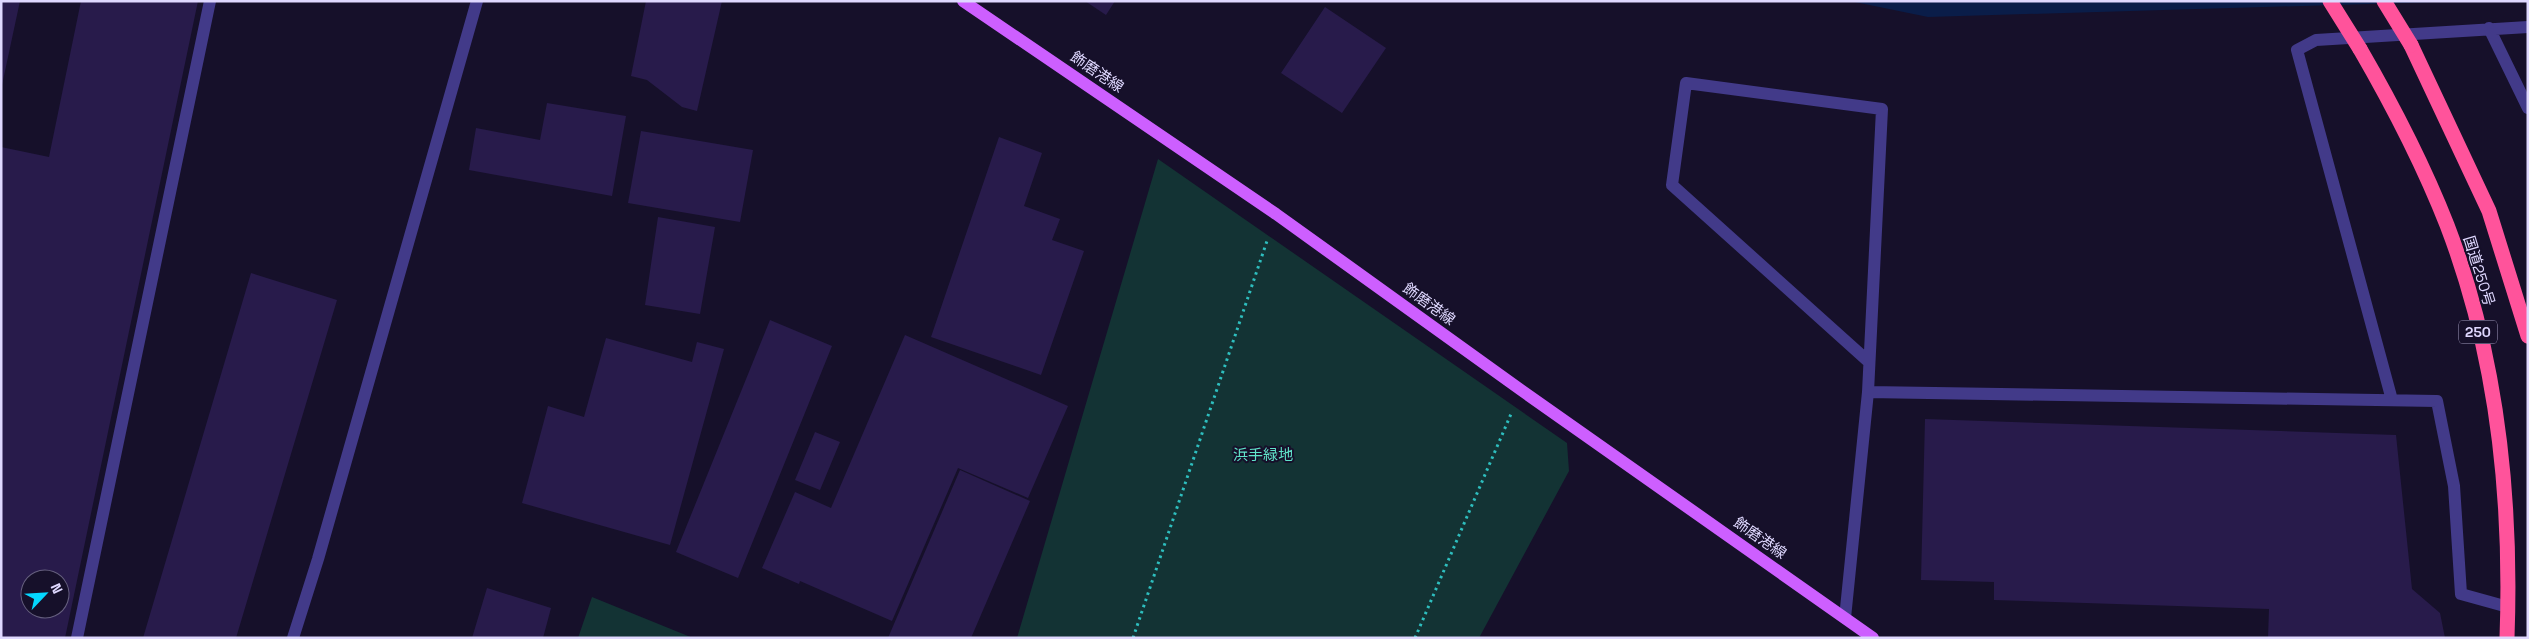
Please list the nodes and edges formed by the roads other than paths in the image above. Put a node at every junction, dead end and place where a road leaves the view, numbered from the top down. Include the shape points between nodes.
1 (210, 1) edge
2 (477, 1) edge
3 (963, 1) edge
4 (2330, 1) edge
5 (2384, 1) edge
6 (2528, 27) edge
7 (2489, 28) junction
8 (2528, 108) edge
9 (2528, 336) edge
10 (1869, 362) junction
11 (1868, 392) junction
12 (2392, 400) junction
13 (2508, 607) junction
14 (1845, 618) junction
15 (77, 638) edge
16 (293, 638) edge
17 (1874, 638) edge
18 (2507, 638) edge

1 - 15 street
2 - 16 street
3 - 14 main road, 飾磨港線 via 1276,214
4 - 13 highway, 国道250号 / 250, bridge via 2395,108 2447,226 2471,303 2486,360 2503,476
5 - 9 highway, 国道250号, bridge via 2411,45 2489,211
6 - 7 street
7 - 8 street
7 - 12 street via 2316,40 2297,50
10 - 10 street via 1882,109 1686,83 1672,185
10 - 11 street
11 - 12 street
11 - 14 street
12 - 13 street via 2437,401 2454,486 2461,594
13 - 18 highway, 国道250号 / 250
14 - 17 main road, 飾磨港線

